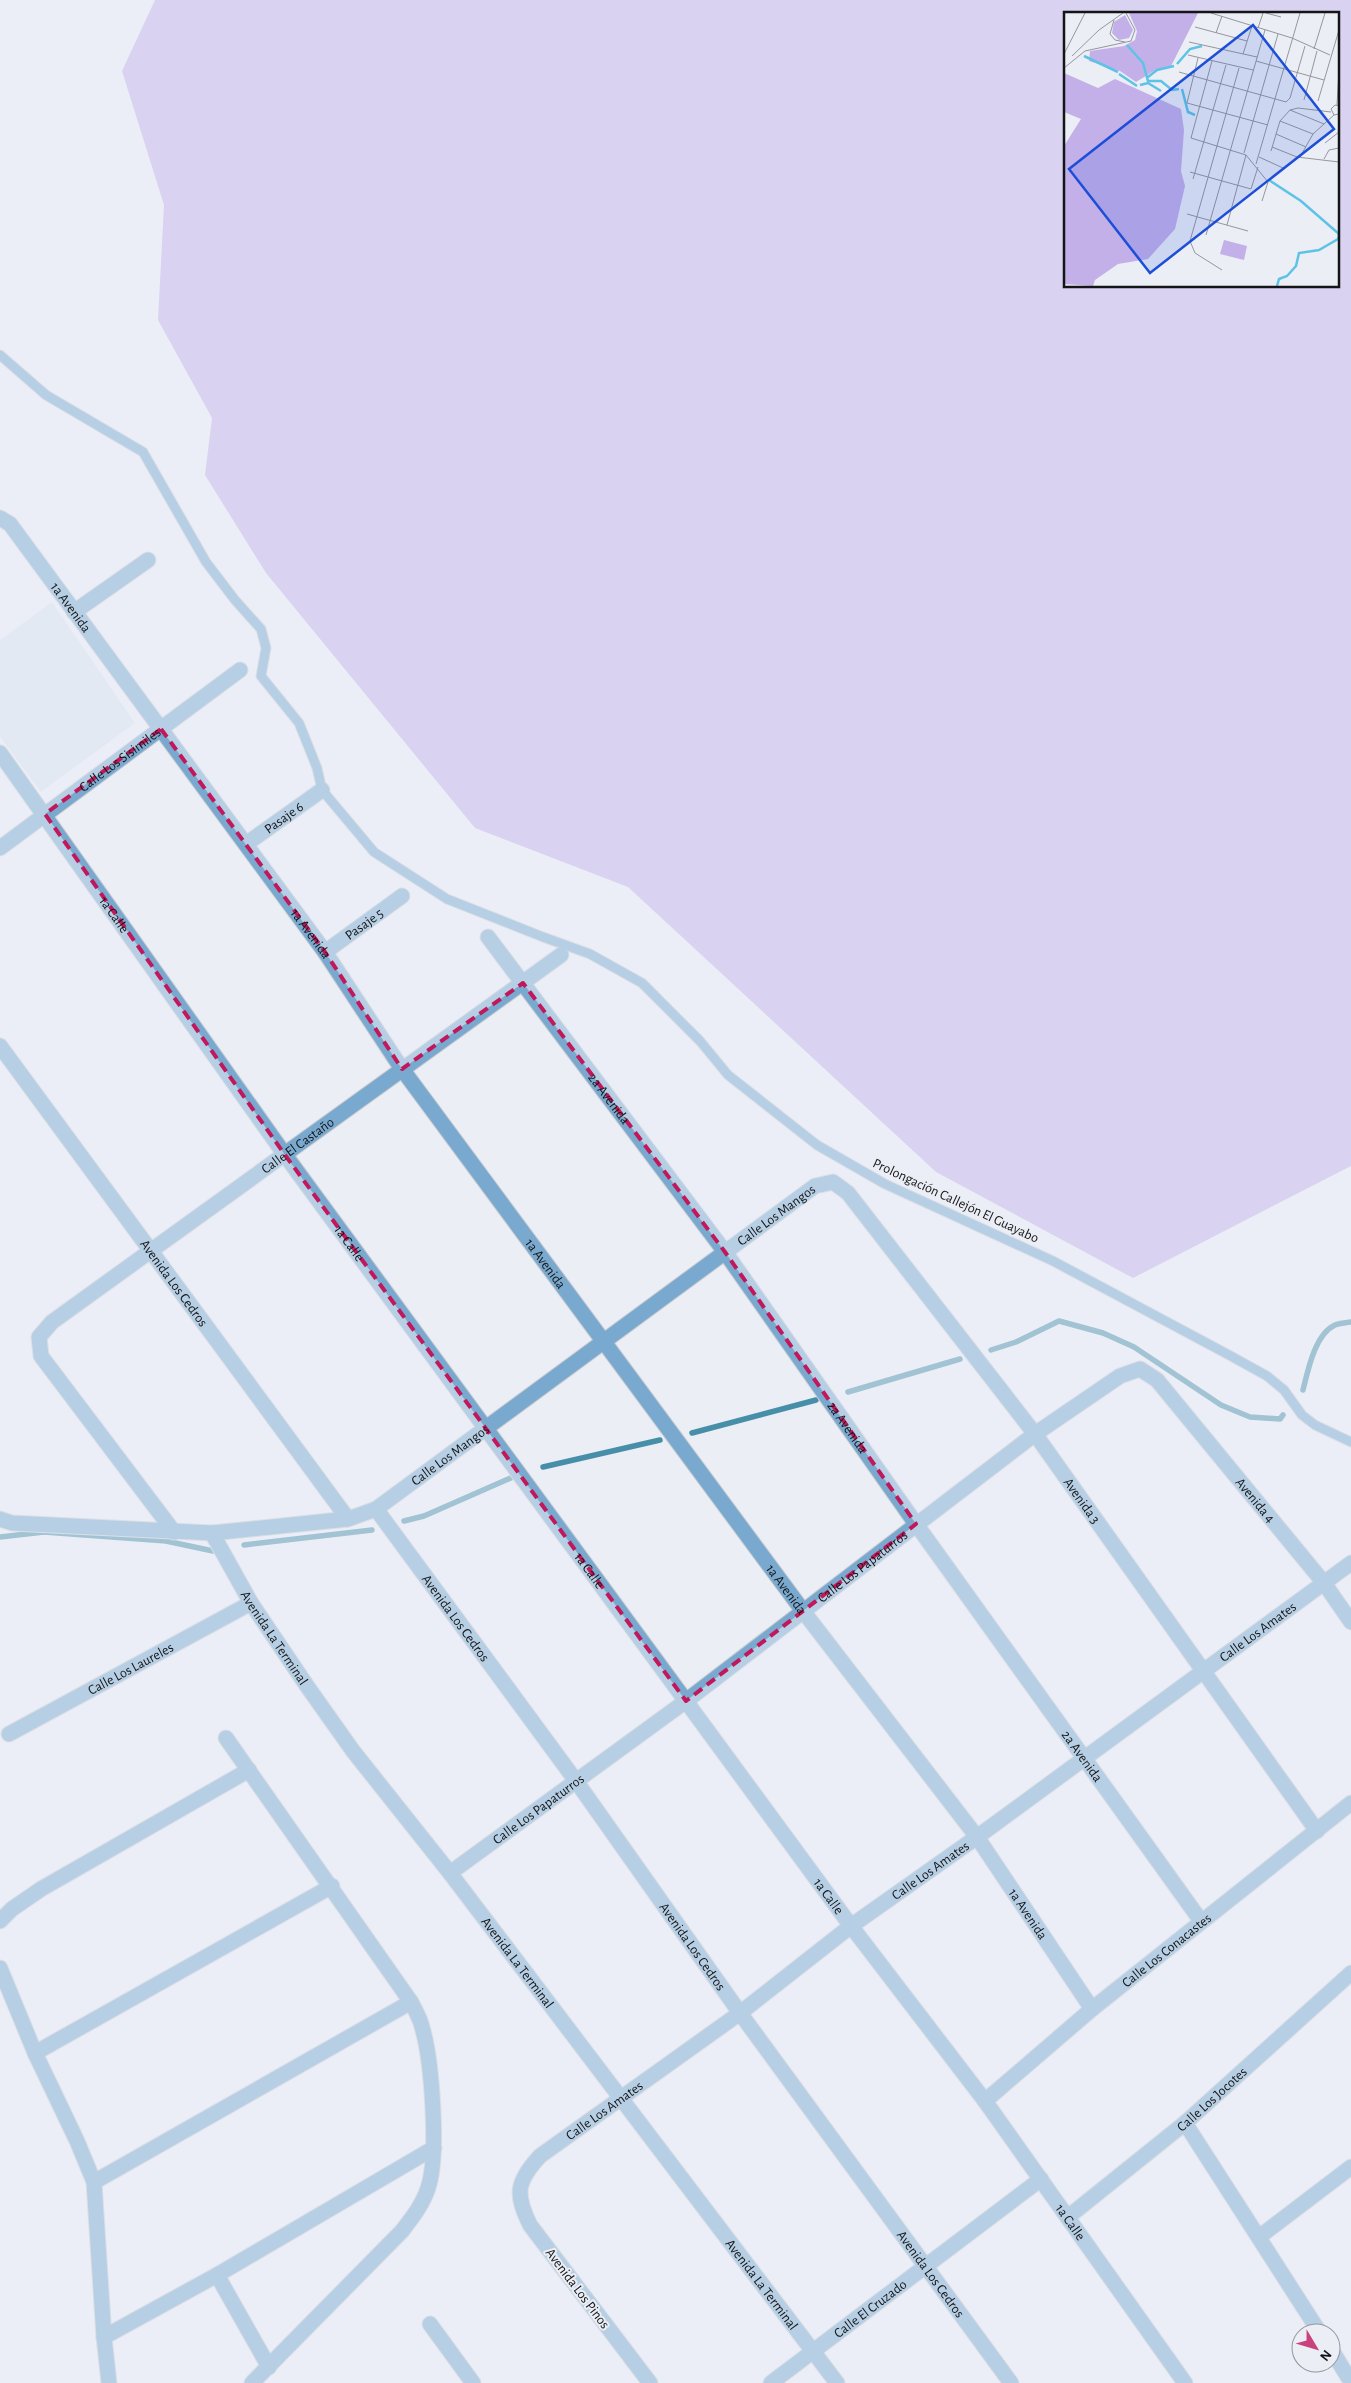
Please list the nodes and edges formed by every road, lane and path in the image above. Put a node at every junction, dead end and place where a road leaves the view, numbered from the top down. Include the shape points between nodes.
1 (0, 354) edge
2 (0, 518) edge
3 (148, 560) dead end
4 (74, 612) junction
5 (240, 670) dead end
6 (160, 729) junction
7 (0, 753) edge
8 (322, 790) junction
9 (45, 814) junction
10 (246, 844) junction
11 (0, 848) edge
12 (402, 896) dead end
13 (488, 936) dead end
14 (325, 952) junction
15 (561, 955) dead end
16 (523, 983) junction
17 (0, 1046) edge
18 (402, 1069) junction
19 (285, 1155) junction
20 (833, 1182) joint
21 (152, 1252) junction
22 (724, 1252) junction
23 (603, 1342) junction
24 (1158, 1380) joint
25 (487, 1428) junction
26 (1035, 1434) junction
27 (1351, 1442) edge
28 (376, 1509) junction
29 (0, 1519) edge
30 (348, 1519) junction
31 (916, 1524) junction
32 (174, 1532) junction
33 (212, 1534) junction
34 (1351, 1563) edge
35 (1324, 1583) junction
36 (251, 1602) junction
37 (803, 1611) junction
38 (1351, 1622) edge
39 (1204, 1670) junction
40 (686, 1700) junction
41 (9, 1734) dead end
42 (226, 1738) dead end
43 (1084, 1758) junction
44 (249, 1770) junction
45 (576, 1781) junction
46 (1351, 1803) edge
47 (1316, 1831) junction
48 (977, 1837) junction
49 (450, 1872) junction
50 (332, 1886) junction
51 (0, 1921) edge
52 (1201, 1921) junction
53 (851, 1926) junction
54 (0, 1968) edge
55 (1351, 1973) edge
56 (411, 2002) junction
57 (1092, 2009) junction
58 (740, 2013) junction
59 (35, 2053) junction
60 (621, 2098) junction
61 (984, 2101) junction
62 (1185, 2123) junction
63 (434, 2148) junction
64 (1351, 2167) edge
65 (1041, 2179) junction
66 (94, 2182) junction
67 (519, 2187) joint
68 (1068, 2217) junction
69 (1259, 2237) junction
70 (926, 2266) junction
71 (217, 2275) junction
72 (1314, 2323) edge
73 (430, 2324) dead end
74 (104, 2337) junction
75 (814, 2351) junction
76 (269, 2367) junction
77 (109, 2383) edge
78 (252, 2383) edge
79 (473, 2383) edge
80 (650, 2383) edge
81 (771, 2383) edge
82 (837, 2383) edge
83 (1011, 2383) edge
84 (1185, 2383) edge

1 - 8 lane, Prolongación Callejón El Guayabo via 46,395 143,452 206,562 261,629 266,648 261,676 299,722
2 - 4 street, 1a Avenida via 10,524
3 - 4 street
4 - 6 street, 1a Avenida
5 - 6 street, Calle Los Sisimiles
6 - 9 street, Calle Los Sisimiles
6 - 10 street, 1a Avenida
7 - 9 street, 1a Calle
8 - 10 street, Pasaje 6
8 - 27 lane, Prolongación Callejón El Guayabo via 374,852 447,899 590,954 642,984 700,1041 728,1075 817,1145 885,1184 1053,1261 1229,1354 1284,1390 1302,1415 1315,1425
9 - 11 street, Calle Los Sisimiles
9 - 19 street, 1a Calle
10 - 14 street, 1a Avenida
12 - 14 street, Pasaje 5
13 - 16 street, 2a Avenida
14 - 18 street, 1a Avenida
15 - 16 street, Calle El Castaño
16 - 18 street, Calle El Castaño
16 - 22 street, 2a Avenida
17 - 21 street, Avenida Los Cedros
18 - 19 street, Calle El Castaño
18 - 23 street, 1a Avenida
19 - 21 street, Calle El Castaño
19 - 25 street, 1a Calle
20 - 22 street, Calle Los Mangos via 814,1186
20 - 26 street, Avenida 3 via 848,1193
21 - 30 street, Avenida Los Cedros
21 - 32 street, Calle El Castaño via 52,1322 38,1337 41,1356
22 - 23 street, Calle Los Mangos
22 - 31 street, 2a Avenida
23 - 25 street, Calle Los Mangos
23 - 37 street, 1a Avenida
24 - 26 street, Calle Los Papaturros via 1140,1369 1120,1376
24 - 35 street, Avenida 4
25 - 28 street, Calle Los Mangos
25 - 40 street, 1a Calle
26 - 31 street, Calle Los Papaturros
26 - 39 street, Avenida 3
28 - 30 street, Calle Los Mangos
28 - 45 street, Avenida Los Cedros
29 - 32 street, Calle Los Mangos via 12,1523
30 - 33 street, Calle Los Mangos
31 - 37 street, Calle Los Papaturros
31 - 43 street, 2a Avenida
32 - 33 street, Calle Los Mangos
33 - 36 street, Avenida La Terminal
34 - 35 street, Calle Los Amates
35 - 38 street, Avenida 4
35 - 39 street, Calle Los Amates
36 - 41 street, Calle Los Laureles
36 - 49 street, Avenida La Terminal via 353,1750
37 - 40 street, Calle Los Papaturros
37 - 48 street, 1a Avenida
39 - 43 street, Calle Los Amates
39 - 47 street, Avenida 3
40 - 45 street, Calle Los Papaturros
40 - 53 street, 1a Calle
42 - 44 street
43 - 48 street, Calle Los Amates
43 - 52 street, 2a Avenida
44 - 50 street
44 - 51 street via 41,1889
45 - 49 street, Calle Los Papaturros
45 - 58 street, Avenida Los Cedros
46 - 47 street, Calle Los Conacastes
47 - 52 street, Calle Los Conacastes
48 - 53 street, Calle Los Amates
48 - 57 street, 1a Avenida
49 - 60 street, Avenida La Terminal
50 - 56 street
50 - 59 street
52 - 57 street, Calle Los Conacastes
53 - 58 street, Calle Los Amates
53 - 61 street, 1a Calle
54 - 59 street
55 - 62 street, Calle Los Jocotes
56 - 63 street via 422,2026 427,2057
56 - 66 street
57 - 61 street, Calle Los Conacastes
58 - 60 street, Calle Los Amates
58 - 70 street, Avenida Los Cedros
59 - 66 street
60 - 67 street, Calle Los Amates via 540,2156 527,2170
60 - 75 street, Avenida La Terminal
61 - 65 street, 1a Calle
62 - 68 street, Calle Los Jocotes
62 - 69 street
63 - 71 street
63 - 76 street via 428,2188 416,2214
64 - 69 street
65 - 68 street, 1a Calle
65 - 70 street, Calle El Cruzado
66 - 74 street
67 - 80 street, Avenida Los Pinos via 520,2204 530,2225
68 - 84 street, 1a Calle
69 - 72 street
70 - 75 street, Calle El Cruzado
70 - 83 street, Avenida Los Cedros
71 - 74 street
71 - 76 street
73 - 79 street
74 - 77 street
75 - 81 street, Calle El Cruzado
75 - 82 street, Avenida La Terminal
76 - 78 street

